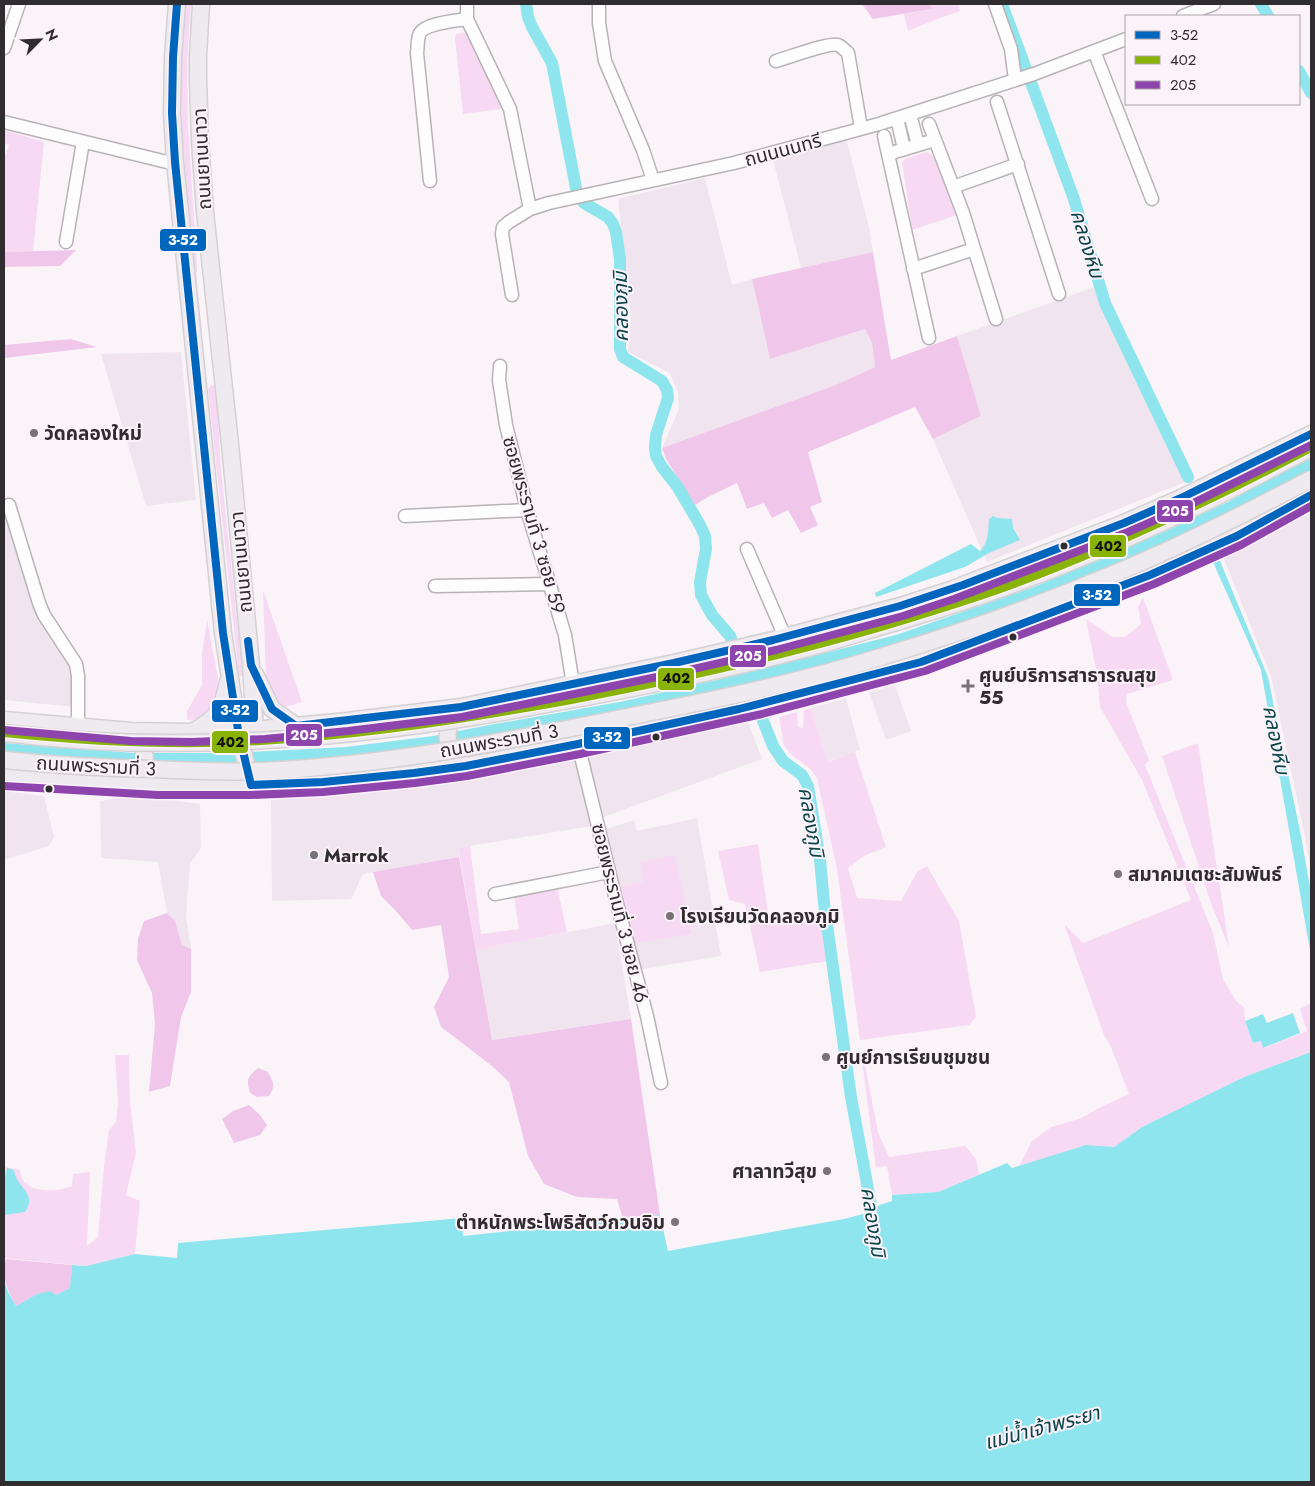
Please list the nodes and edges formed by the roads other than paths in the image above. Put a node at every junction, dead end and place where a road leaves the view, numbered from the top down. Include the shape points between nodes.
1 (20, 4) edge
2 (177, 4) edge
3 (201, 4) edge
4 (467, 4) edge
5 (598, 4) edge
6 (995, 4) edge
7 (1214, 4) edge
8 (1185, 15) edge
9 (467, 19) junction
10 (1125, 38) edge
11 (4, 48) edge
12 (1094, 51) junction
13 (776, 61) dead end
14 (1024, 77) junction
15 (997, 102) dead end
16 (910, 114) junction
17 (897, 118) junction
18 (4, 122) edge
19 (929, 124) dead end
20 (861, 128) junction
21 (884, 136) dead end
22 (935, 140) junction
23 (83, 142) junction
24 (918, 145) junction
25 (904, 149) junction
26 (888, 154) junction
27 (175, 164) junction
28 (1018, 164) junction
29 (653, 180) junction
30 (430, 181) dead end
31 (953, 187) junction
32 (1152, 198) dead end
33 (530, 209) junction
34 (66, 242) dead end
35 (974, 249) junction
36 (913, 269) junction
37 (212, 280) junction
38 (1059, 294) dead end
39 (512, 295) dead end
40 (996, 318) dead end
41 (929, 338) dead end
42 (500, 366) dead end
43 (196, 368) junction
44 (1311, 434) edge
45 (1294, 443) junction
46 (1311, 448) edge
47 (1311, 479) edge
48 (1311, 495) edge
49 (9, 505) dead end
50 (527, 510) junction
51 (406, 516) dead end
52 (747, 548) dead end
53 (549, 584) junction
54 (435, 586) dead end
55 (785, 637) junction
56 (251, 665) junction
57 (230, 676) junction
58 (573, 684) junction
59 (460, 707) junction
60 (4, 720) edge
61 (296, 726) junction
62 (78, 727) junction
63 (238, 730) junction
64 (131, 731) junction
65 (192, 732) junction
66 (4, 733) edge
67 (250, 740) junction
68 (578, 744) junction
69 (4, 760) edge
70 (466, 766) junction
71 (4, 776) edge
72 (130, 784) junction
73 (251, 785) junction
74 (609, 872) junction
75 (495, 894) dead end
76 (661, 1083) dead end

1 - 11 street
2 - 27 main road, ถนนยานนาวา via 172,113
3 - 37 main road, ถนนยานนาวา via 198,56 200,142
4 - 9 street
5 - 29 street via 605,61
6 - 14 street
7 - 8 street
9 - 30 street via 430,26 421,31 418,38
9 - 33 street via 510,110
10 - 12 street, ถนนนนทรี
12 - 14 street, ถนนนนทรี
12 - 32 street
13 - 20 street via 824,47 840,46 848,53
14 - 16 street, ถนนนนทรี
15 - 28 street
16 - 17 street, ถนนนนทรี
16 - 24 street
17 - 20 street, ถนนนนทรี
17 - 25 street
18 - 23 street
19 - 22 street
20 - 29 street, ถนนนนทรี via 734,163
21 - 26 street
22 - 24 street
22 - 31 street
23 - 27 street
23 - 34 street
24 - 25 street
25 - 26 street
26 - 36 street
27 - 43 main road, ถนนยานนาวา
28 - 31 street
28 - 38 street
29 - 33 street, ถนนนนทรี
31 - 35 street
33 - 39 street, ถนนนนทรี via 503,227
35 - 36 street
35 - 40 street
36 - 41 street
37 - 43 main road via 205,288 212,373 204,378
37 - 56 main road, ถนนยานนาวา
42 - 50 street, ซอยพระรามที่ 3 ซอย 59 via 506,425
43 - 57 main road, ถนนยานนาวา
44 - 45 main road, ถนนพระรามที่ 3
45 - 46 main road
45 - 55 main road, ถนนพระรามที่ 3 via 1124,523 1032,560 900,606
46 - 66 main road, ถนนพระรามที่ 3, bridge via 1167,521 1012,585 822,644 714,672 521,709 356,733 156,744
47 - 69 main road, ถนนพระรามที่ 3, bridge via 1165,552 1019,611 882,657 730,697 460,749 338,765 193,771 63,766
48 - 68 main road, ถนนพระรามที่ 3 via 1237,536 1150,575 921,662 760,704
49 - 62 street via 44,615 76,664
50 - 51 street
50 - 53 street, ซอยพระรามที่ 3 ซอย 59
52 - 55 street
53 - 54 street
53 - 58 street, ซอยพระรามที่ 3 ซอย 59 via 565,634
55 - 58 main road, ถนนพระรามที่ 3
56 - 61 main road via 272,709
56 - 67 main road, ถนนยานนาวา
57 - 63 main road, ถนนยานนาวา
57 - 65 main road via 218,713
58 - 59 main road, ถนนพระรามที่ 3
59 - 61 main road, ถนนพระรามที่ 3
59 - 70 main road via 450,720 449,740 456,756
60 - 62 main road, ถนนพระรามที่ 3
61 - 67 main road, ถนนพระรามที่ 3
62 - 64 main road, ถนนพระรามที่ 3
63 - 65 main road, ถนนพระรามที่ 3
63 - 67 main road, ถนนพระรามที่ 3
64 - 65 main road, ถนนพระรามที่ 3
64 - 72 main road via 141,743 145,758 142,772
67 - 73 main road, ถนนยานนาวา
68 - 70 main road, ถนนพระรามที่ 3
68 - 74 street, ซอยพระรามที่ 3 ซอย 46
70 - 73 main road, ถนนพระรามที่ 3 via 414,774
71 - 72 main road, ถนนพระรามที่ 3
72 - 73 main road, ถนนพระรามที่ 3
74 - 75 street
74 - 76 street, ซอยพระรามที่ 3 ซอย 46

